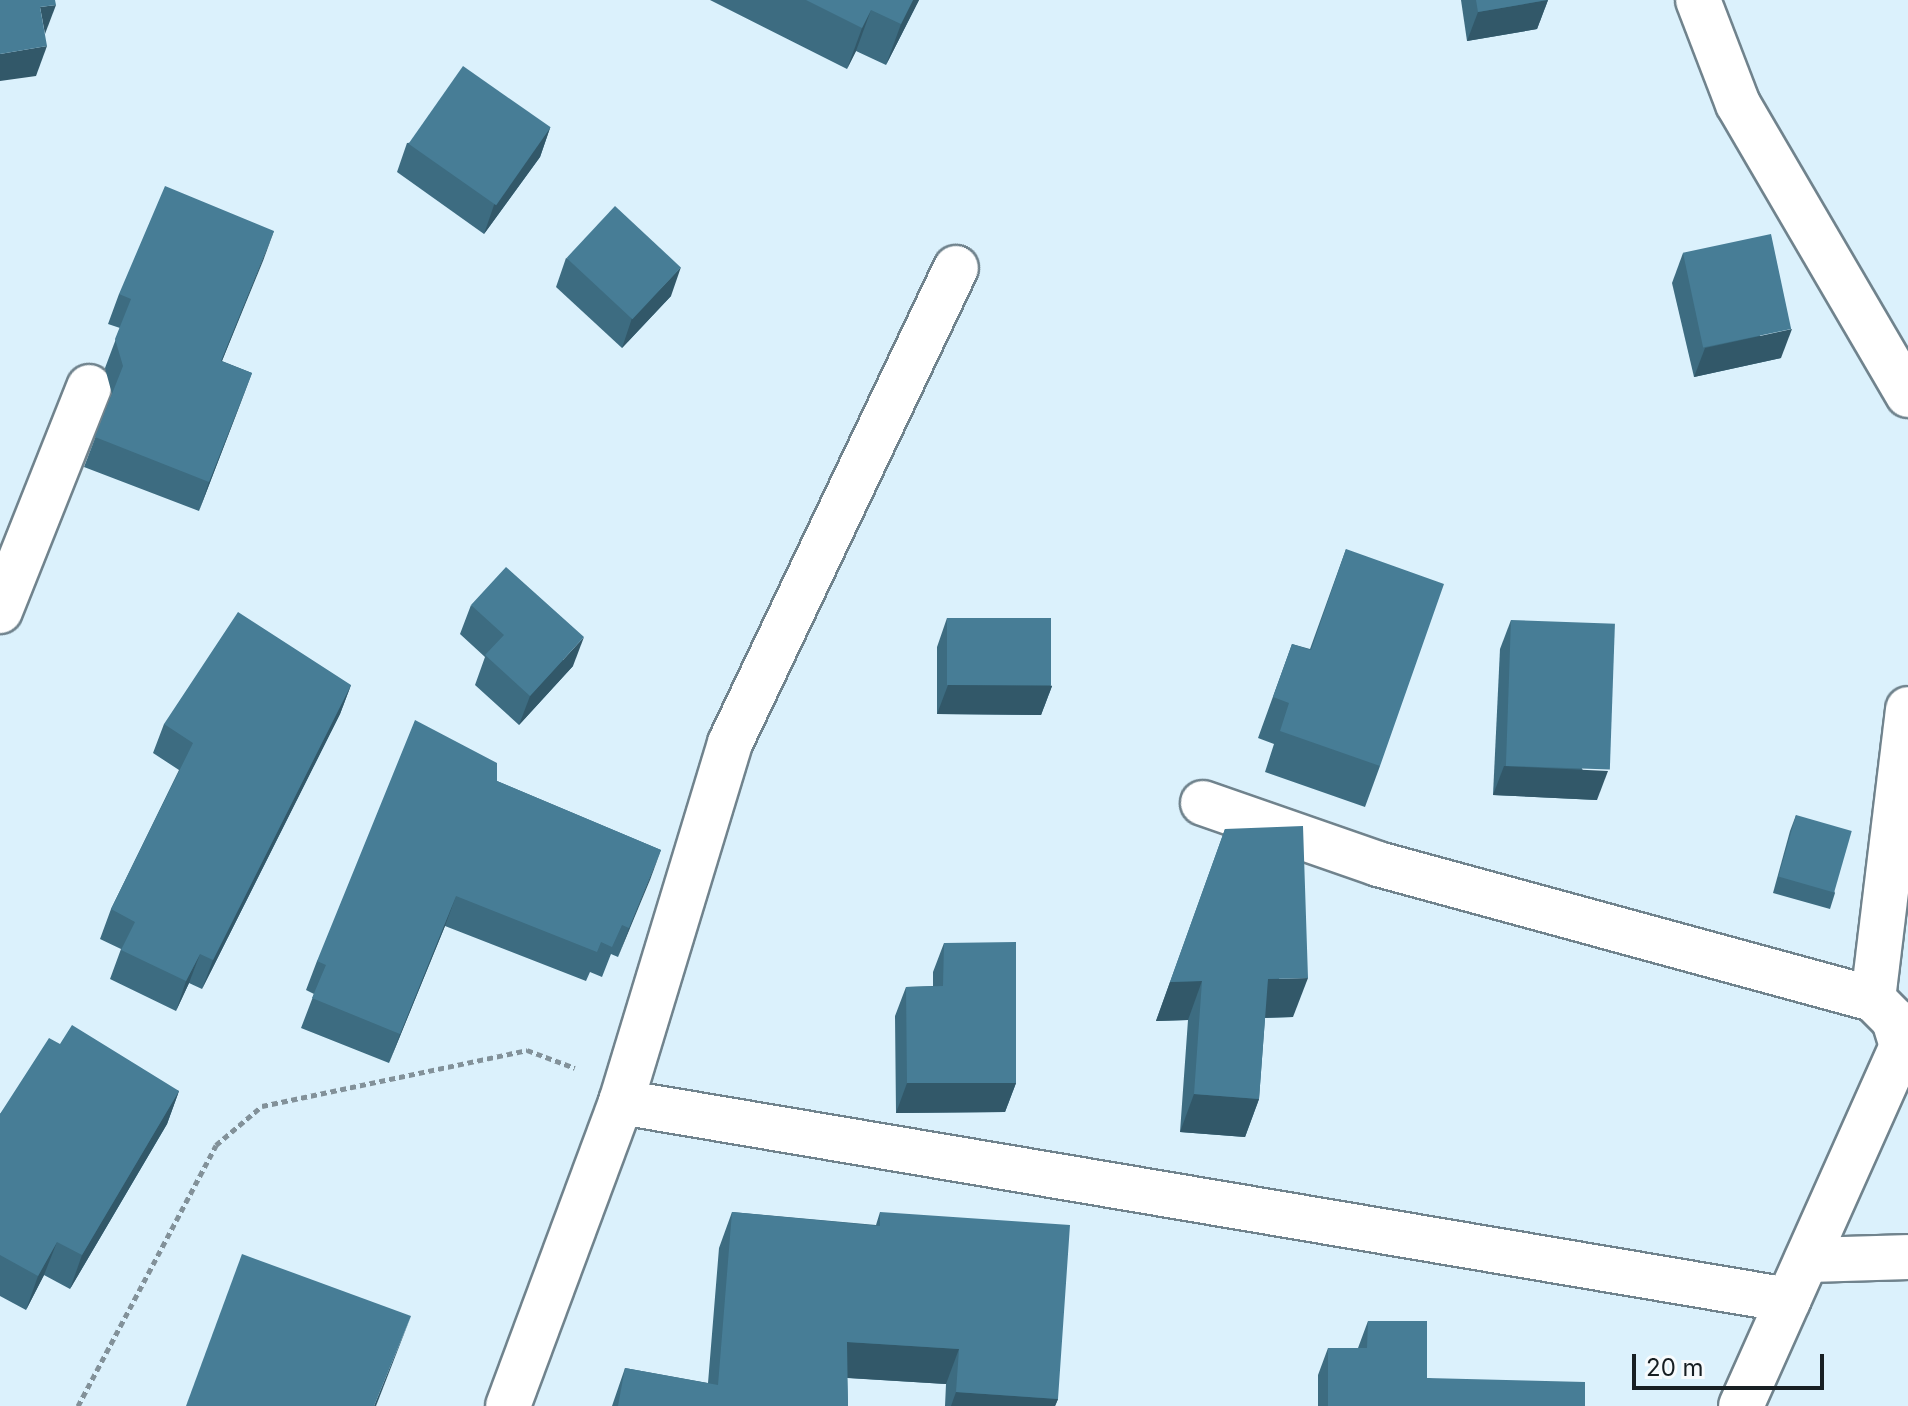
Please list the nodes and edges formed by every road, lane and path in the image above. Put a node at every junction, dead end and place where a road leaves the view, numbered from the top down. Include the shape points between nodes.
1 (1698, 0) edge
2 (956, 268) dead end
3 (89, 387) dead end
4 (1908, 395) edge
5 (0, 611) edge
6 (1908, 709) edge
7 (1203, 803) dead end
8 (1873, 999) junction
9 (621, 1102) junction
10 (1908, 1257) edge
11 (1807, 1260) junction
12 (1788, 1300) junction
13 (78, 1406) edge
14 (508, 1406) edge
15 (1741, 1406) edge

1 - 4 street via 1738,104
2 - 9 street via 730,743
3 - 5 street
6 - 8 street
7 - 8 street via 1378,864
8 - 11 street via 1894,1020 1902,1046
9 - 12 street
9 - 13 path via 558,1056 527,1050 262,1106 216,1145
9 - 14 street
10 - 11 street
11 - 12 street
12 - 15 street

